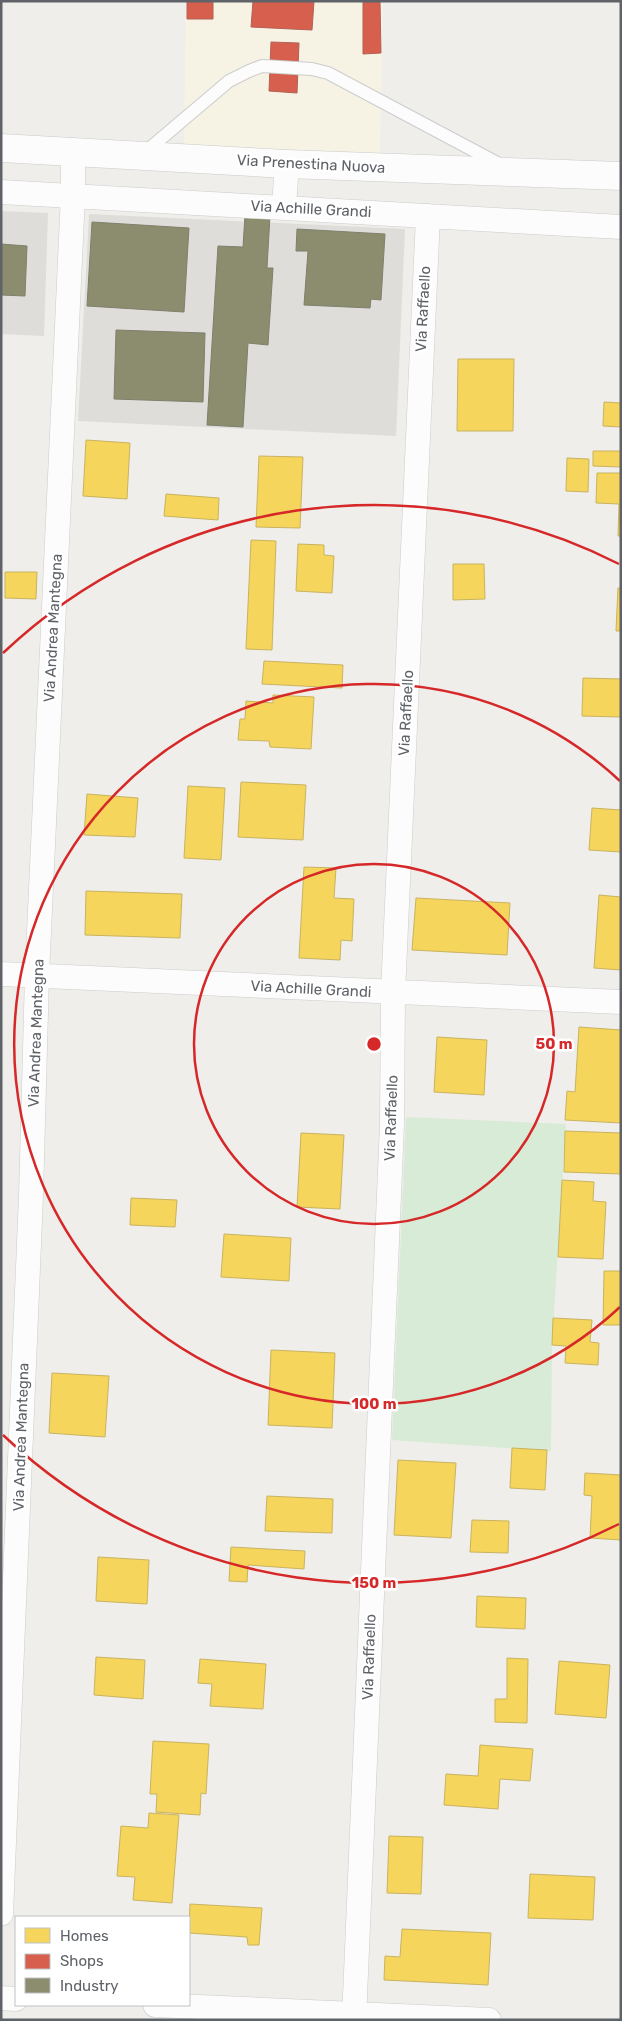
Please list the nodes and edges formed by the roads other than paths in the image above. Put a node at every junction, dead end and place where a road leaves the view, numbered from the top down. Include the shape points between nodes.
1 (1, 148) edge
2 (73, 151) junction
3 (142, 155) junction
4 (288, 164) junction
5 (514, 172) junction
6 (621, 176) edge
7 (1, 192) edge
8 (73, 195) junction
9 (284, 207) junction
10 (428, 216) junction
11 (621, 227) edge
12 (1, 974) edge
13 (37, 975) junction
14 (394, 993) junction
15 (621, 1002) edge
16 (7, 1632) edge
17 (1, 1914) edge
18 (1, 1998) edge
19 (15, 1999) edge
20 (173, 2006) edge
21 (354, 2016) edge
22 (489, 2020) edge

1 - 2 main road, Via Prenestina Nuova
2 - 3 main road, Via Prenestina Nuova
2 - 8 street, Via Andrea Mantegna
3 - 4 main road, Via Prenestina Nuova
3 - 5 lane via 229,81 262,66 328,73
4 - 5 main road, Via Prenestina Nuova
4 - 9 street
5 - 6 main road, Via Prenestina Nuova
7 - 8 street, Via Achille Grandi
8 - 9 street, Via Achille Grandi
8 - 13 street, Via Andrea Mantegna
9 - 10 street, Via Achille Grandi
10 - 11 street, Via Achille Grandi
10 - 14 street, Via Raffaello
12 - 13 street, Via Achille Grandi
13 - 14 street, Via Achille Grandi
13 - 16 street, Via Andrea Mantegna via 31,1196
14 - 15 street, Via Achille Grandi
14 - 21 street, Via Raffaello via 392,1124
16 - 17 street, Via Andrea Mantegna
18 - 19 street
20 - 21 street
21 - 22 street

